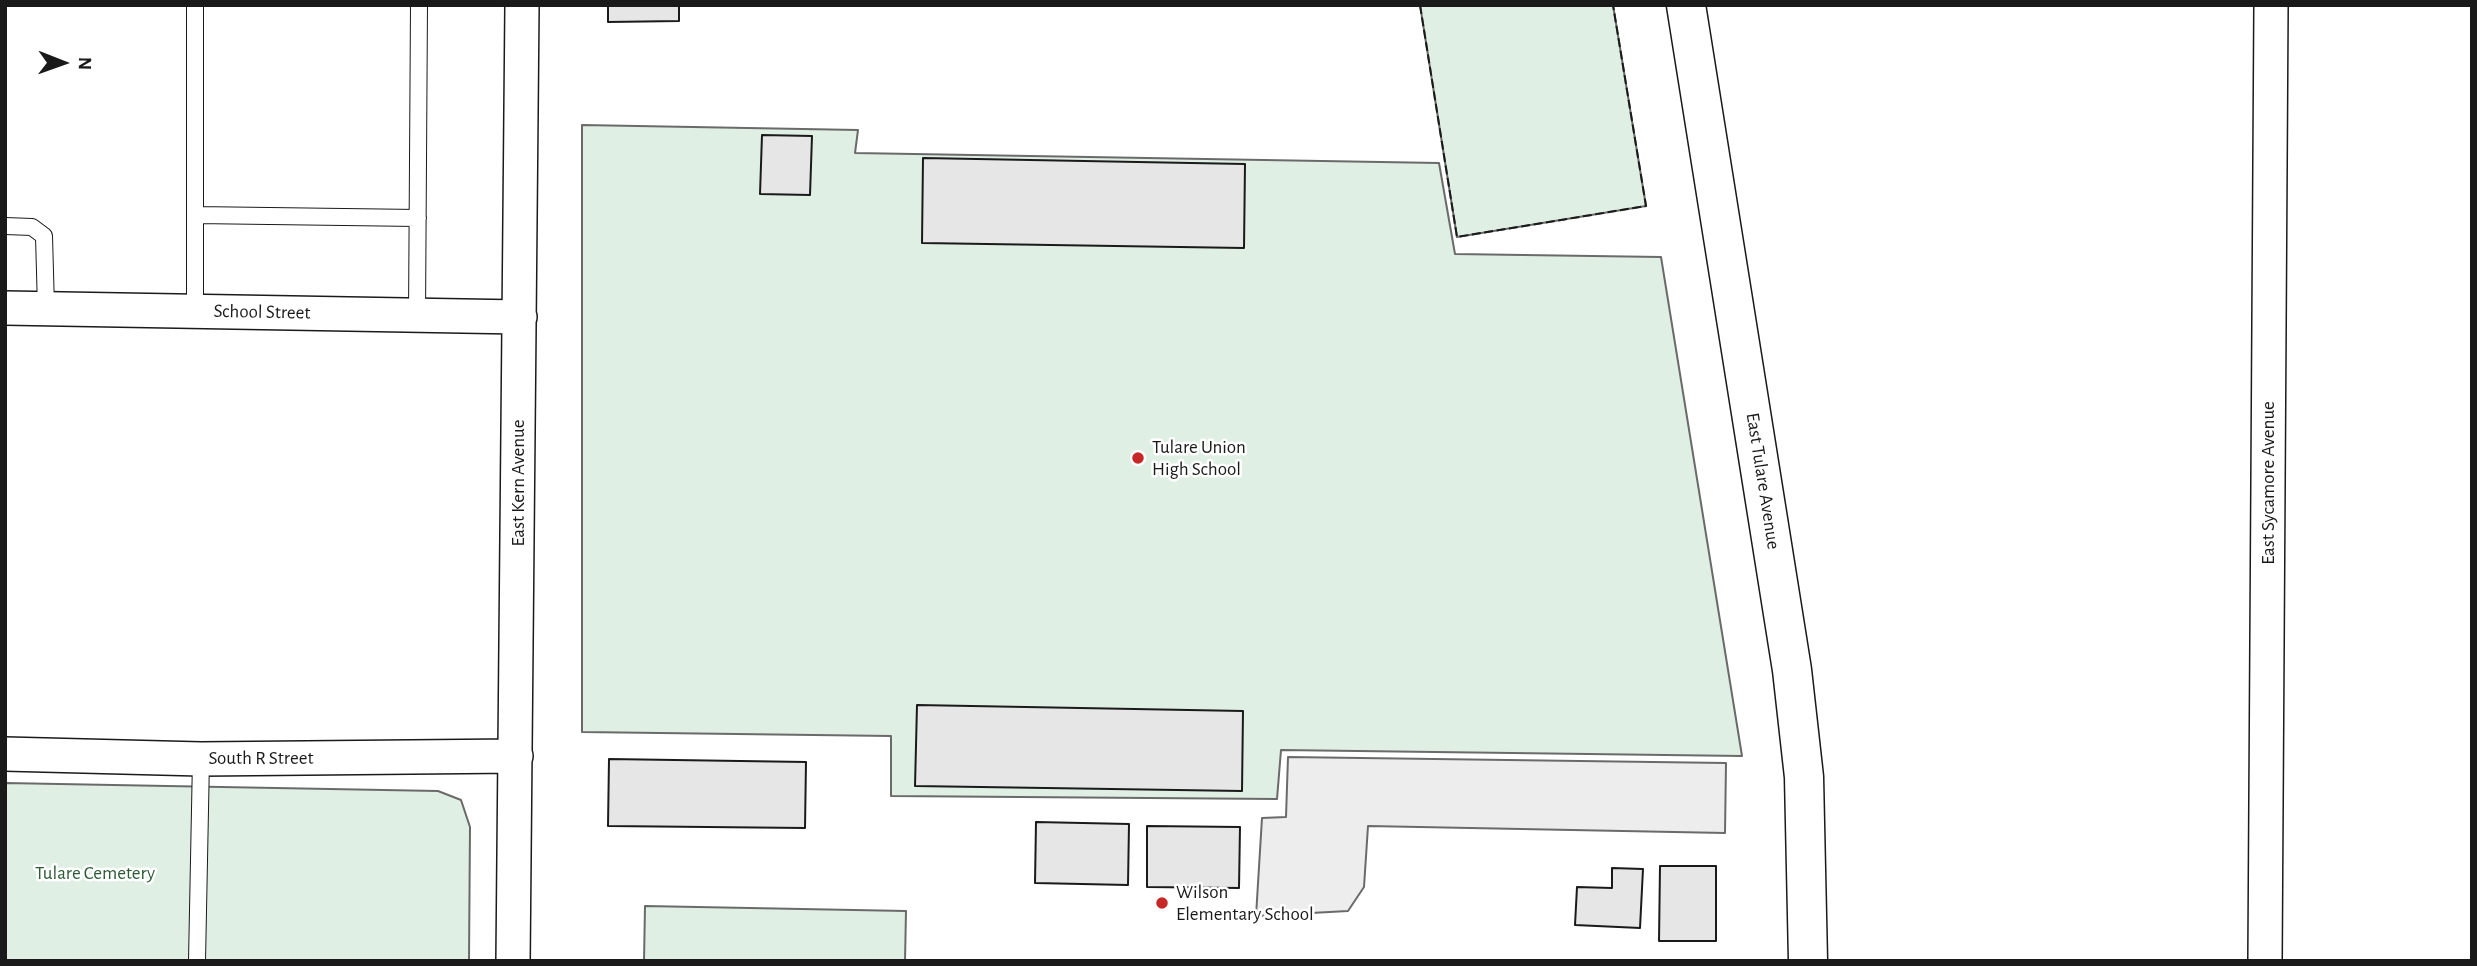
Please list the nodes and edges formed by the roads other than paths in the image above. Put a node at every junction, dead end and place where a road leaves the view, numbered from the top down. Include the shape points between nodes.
1 (195, 5) edge
2 (419, 5) edge
3 (522, 5) edge
4 (1686, 5) edge
5 (2272, 5) edge
6 (195, 215) junction
7 (418, 218) junction
8 (5, 226) edge
9 (5, 308) edge
10 (46, 308) junction
11 (195, 311) junction
12 (417, 316) junction
13 (520, 317) junction
14 (5, 754) edge
15 (516, 756) junction
16 (201, 759) junction
17 (197, 961) edge
18 (513, 961) edge
19 (1808, 961) edge
20 (2265, 961) edge

1 - 6 lane
2 - 7 lane
3 - 13 street, East Kern Avenue
4 - 19 main road, East Tulare Avenue via 1792,670 1804,777
5 - 20 street, East Sycamore Avenue
6 - 7 lane
6 - 11 lane
7 - 12 lane
8 - 10 lane via 32,227 44,236
9 - 10 street, School Street
10 - 11 street, School Street
11 - 12 street, School Street
12 - 13 street, School Street
13 - 15 street, East Kern Avenue
14 - 16 street, South R Street
15 - 16 street, South R Street
15 - 18 street, East Kern Avenue
16 - 17 lane

